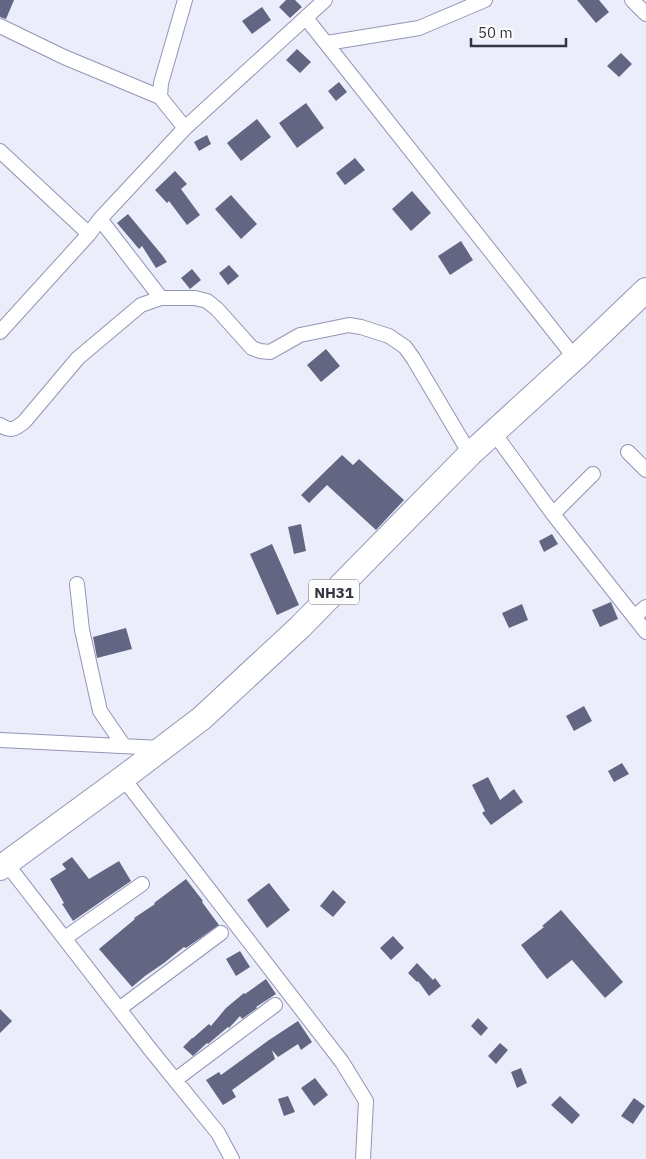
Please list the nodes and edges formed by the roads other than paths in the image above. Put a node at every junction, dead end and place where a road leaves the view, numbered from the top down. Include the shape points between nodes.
1 (185, 0) edge
2 (326, 0) edge
3 (485, 0) edge
4 (632, 0) edge
5 (646, 14) edge
6 (306, 18) junction
7 (0, 26) edge
8 (327, 44) junction
9 (160, 97) junction
10 (185, 128) junction
11 (0, 151) edge
12 (100, 219) junction
13 (89, 234) junction
14 (645, 292) edge
15 (161, 298) junction
16 (0, 332) edge
17 (575, 358) junction
18 (0, 425) edge
19 (494, 433) junction
20 (628, 452) dead end
21 (470, 454) junction
22 (646, 470) edge
23 (593, 474) dead end
24 (553, 514) junction
25 (77, 584) dead end
26 (646, 607) edge
27 (634, 617) junction
28 (646, 632) edge
29 (0, 740) edge
30 (124, 746) junction
31 (161, 748) junction
32 (123, 778) junction
33 (3, 865) edge
34 (142, 884) dead end
35 (221, 932) dead end
36 (64, 938) junction
37 (274, 1005) dead end
38 (119, 1008) junction
39 (175, 1080) junction
40 (232, 1159) edge
41 (363, 1159) edge

1 - 9 street
2 - 6 street
3 - 8 street via 419,28
4 - 5 street
6 - 8 street
6 - 10 street
7 - 9 street
8 - 17 street
9 - 10 street
10 - 12 street
11 - 13 street
12 - 13 street
12 - 15 street
13 - 16 street
14 - 17 highway, NH31
15 - 18 street via 141,305 78,358 16,429
15 - 21 street via 208,301 252,348 260,352 270,352 300,335 349,325 389,336 405,347
17 - 19 highway, NH31
19 - 21 highway, NH31
19 - 24 street
20 - 22 street
21 - 31 highway, NH31 via 300,627 202,718
23 - 24 street
24 - 27 street
25 - 30 street via 82,630 100,711
26 - 27 street
27 - 28 street
29 - 30 street
30 - 31 street
31 - 32 highway, NH31
32 - 33 highway, NH31
32 - 41 street via 342,1062 366,1101
33 - 36 street
34 - 36 street
35 - 38 street
36 - 38 street
37 - 39 street
38 - 39 street
39 - 40 street via 218,1133

